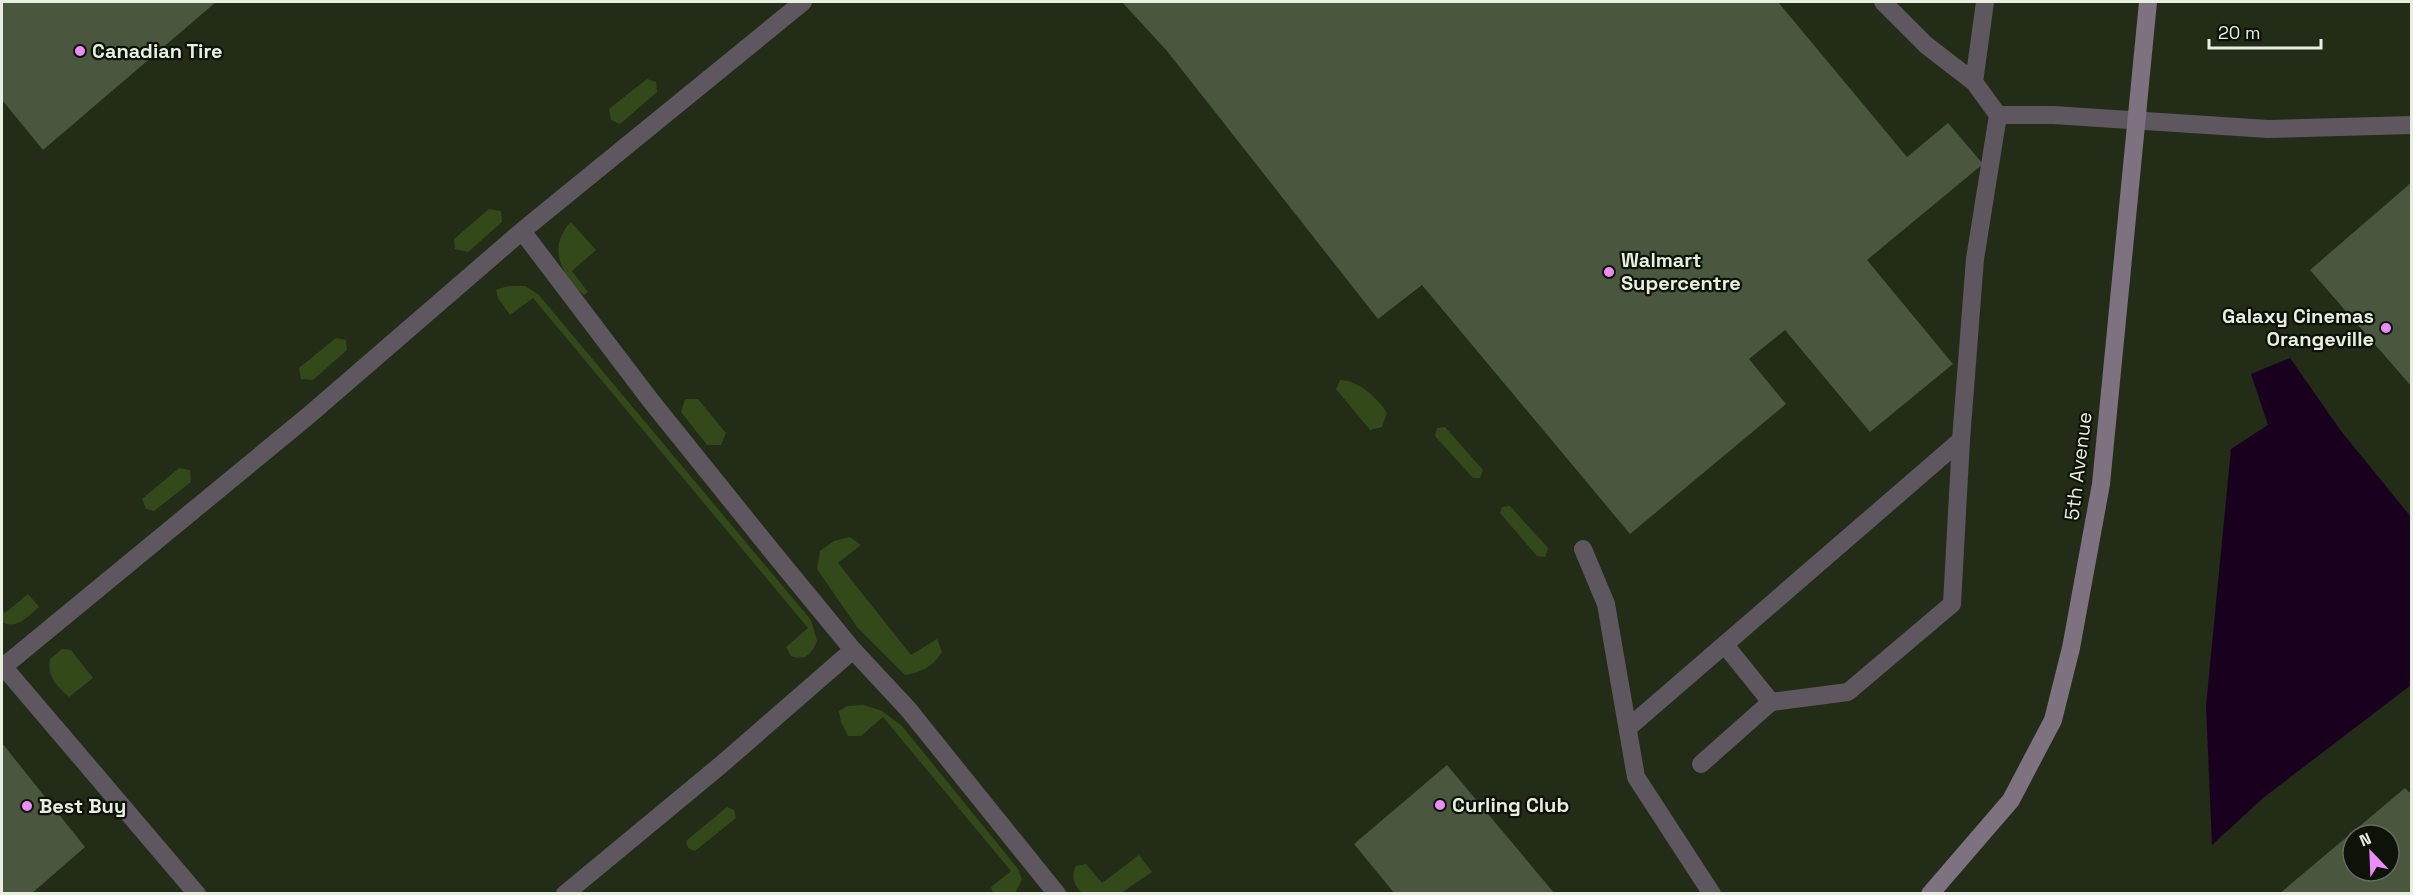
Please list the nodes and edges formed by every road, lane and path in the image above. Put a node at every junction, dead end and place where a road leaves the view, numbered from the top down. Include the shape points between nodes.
1 (803, 2) edge
2 (1883, 2) edge
3 (1985, 2) edge
4 (2148, 2) edge
5 (1974, 82) junction
6 (1998, 115) junction
7 (2136, 122) junction
8 (2412, 125) edge
9 (522, 231) junction
10 (1961, 440) junction
11 (1583, 549) dead end
12 (1725, 645) junction
13 (853, 650) junction
14 (2, 666) edge
15 (1771, 702) junction
16 (1628, 728) junction
17 (1701, 764) dead end
18 (197, 894) edge
19 (565, 894) edge
20 (1057, 894) edge
21 (1712, 894) edge
22 (1930, 894) edge

1 - 9 street
2 - 5 street via 1926,45
3 - 5 street
4 - 7 street, 5th Avenue
5 - 6 street
6 - 7 street
6 - 10 street via 1975,259
7 - 8 street via 2268,129
7 - 22 street, 5th Avenue via 2101,484 2071,648 2053,720 2012,800
9 - 13 street via 651,401
9 - 14 street via 308,416
10 - 12 street
10 - 15 street via 1952,604 1848,692
11 - 16 street via 1606,604
12 - 15 street
12 - 16 street
13 - 19 street
13 - 20 street via 908,709
14 - 18 street
15 - 17 street
16 - 21 street via 1636,777

